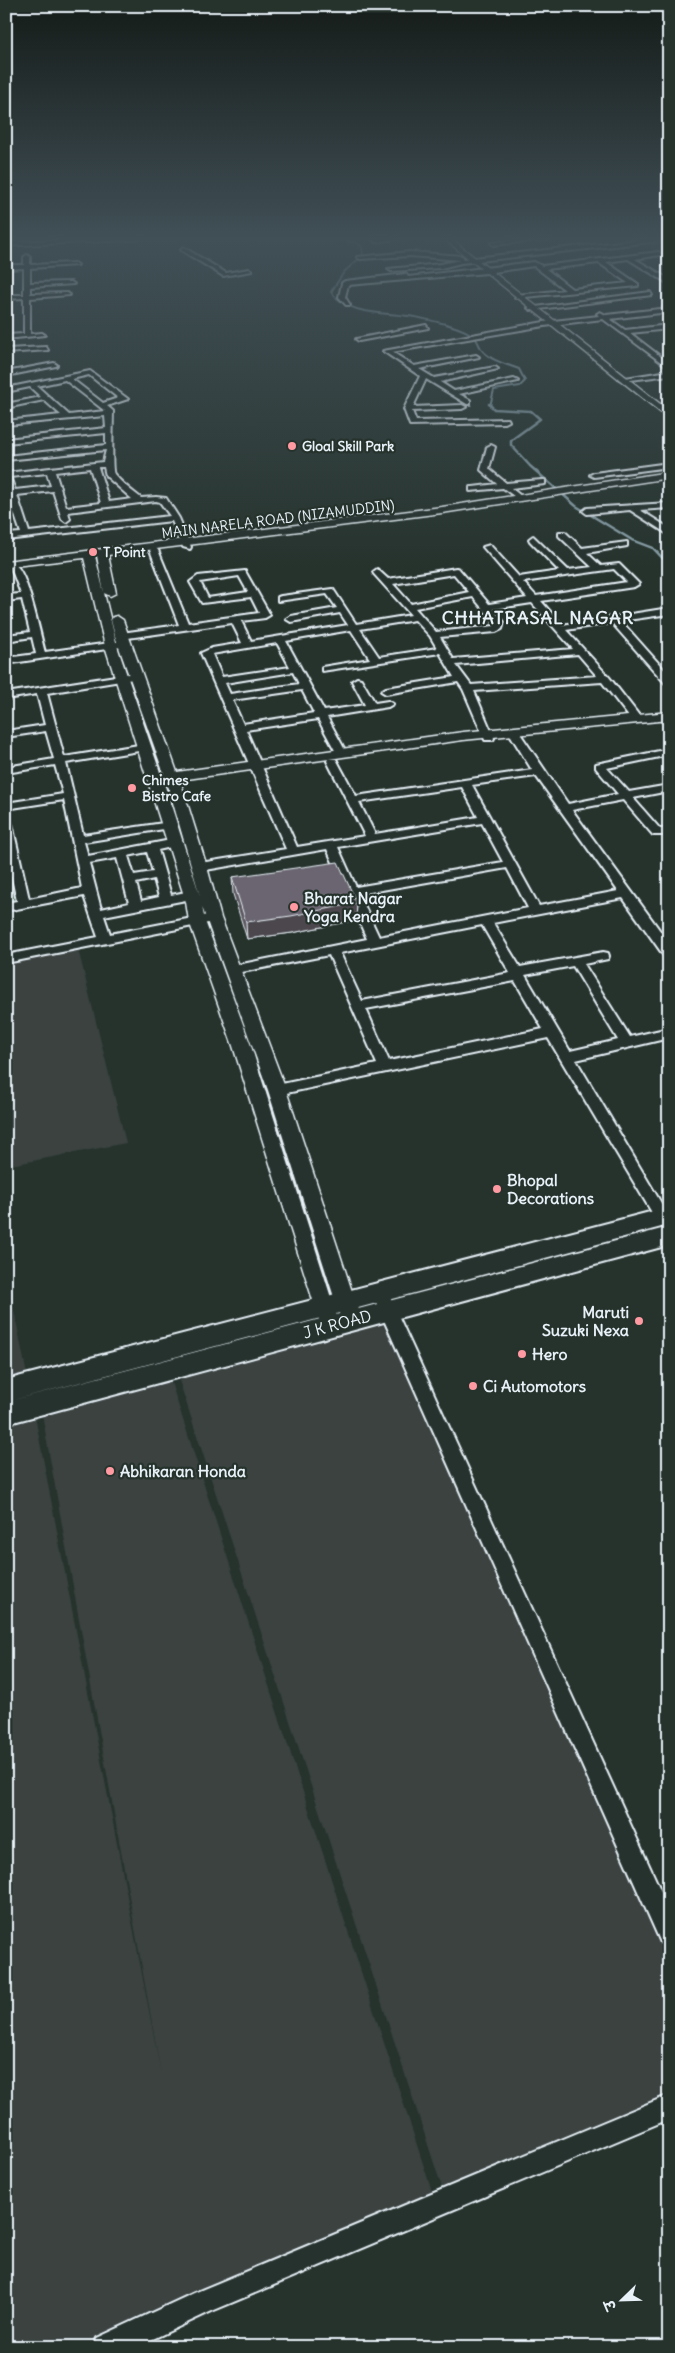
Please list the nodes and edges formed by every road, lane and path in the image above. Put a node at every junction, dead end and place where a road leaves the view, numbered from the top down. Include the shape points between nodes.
1 (404, 348) edge
2 (438, 348) edge
3 (582, 348) edge
4 (644, 348) edge
5 (46, 349) dead end
6 (6, 351) edge
7 (394, 356) junction
8 (476, 357) dead end
9 (35, 358) junction
10 (54, 365) dead end
11 (669, 366) edge
12 (412, 368) junction
13 (495, 369) dead end
14 (7, 372) edge
15 (669, 372) edge
16 (423, 377) junction
17 (66, 378) junction
18 (623, 379) junction
19 (432, 381) junction
20 (514, 381) dead end
21 (32, 385) junction
22 (6, 390) edge
23 (452, 393) junction
24 (44, 398) junction
25 (102, 405) junction
26 (6, 406) edge
27 (408, 408) junction
28 (109, 412) junction
29 (669, 416) edge
30 (67, 417) junction
31 (505, 420) dead end
32 (6, 423) edge
33 (109, 430) junction
34 (29, 438) junction
35 (6, 441) edge
36 (110, 447) junction
37 (491, 447) dead end
38 (35, 455) junction
39 (6, 458) edge
40 (107, 464) junction
41 (93, 465) junction
42 (669, 465) edge
43 (50, 470) junction
44 (6, 475) edge
45 (594, 475) dead end
46 (669, 475) edge
47 (669, 480) edge
48 (542, 482) dead end
49 (504, 486) junction
50 (55, 488) junction
51 (473, 489) dead end
52 (568, 492) junction
53 (12, 493) junction
54 (552, 494) junction
55 (518, 497) junction
56 (139, 501) junction
57 (105, 504) junction
58 (669, 505) edge
59 (632, 508) junction
60 (63, 510) junction
61 (587, 510) dead end
62 (175, 518) junction
63 (660, 526) junction
64 (69, 530) junction
65 (647, 531) dead end
66 (669, 532) edge
67 (562, 534) dead end
68 (26, 535) junction
69 (6, 537) edge
70 (533, 539) dead end
71 (186, 544) junction
72 (624, 544) dead end
73 (487, 547) dead end
74 (154, 550) junction
75 (580, 551) junction
76 (95, 556) junction
77 (9, 567) edge
78 (598, 568) junction
79 (376, 572) dead end
80 (566, 573) junction
81 (518, 580) junction
82 (324, 582) dead end
83 (386, 582) junction
84 (330, 591) junction
85 (252, 594) junction
86 (475, 594) junction
87 (26, 596) junction
88 (6, 598) edge
89 (282, 599) dead end
90 (534, 600) junction
91 (408, 607) junction
92 (486, 607) junction
93 (343, 610) junction
94 (669, 611) edge
95 (416, 617) junction
96 (234, 619) junction
97 (291, 619) dead end
98 (615, 620) junction
99 (184, 626) junction
100 (355, 627) junction
101 (560, 628) junction
102 (36, 634) junction
103 (434, 635) junction
104 (6, 638) edge
105 (280, 640) junction
106 (119, 642) junction
107 (248, 645) junction
108 (442, 650) junction
109 (581, 651) junction
110 (42, 656) junction
111 (6, 661) edge
112 (376, 661) junction
113 (451, 662) junction
114 (295, 669) junction
115 (326, 669) dead end
116 (128, 677) junction
117 (460, 679) junction
118 (605, 679) junction
119 (668, 680) edge
120 (218, 681) junction
121 (357, 682) dead end
122 (305, 686) junction
123 (468, 688) junction
124 (41, 691) junction
125 (386, 691) dead end
126 (6, 696) edge
127 (225, 698) junction
128 (388, 704) dead end
129 (372, 707) junction
130 (322, 715) junction
131 (637, 720) junction
132 (667, 721) edge
133 (51, 728) junction
134 (240, 728) junction
135 (6, 734) edge
136 (515, 734) junction
137 (489, 736) junction
138 (145, 747) junction
139 (669, 752) edge
140 (336, 757) junction
141 (60, 761) junction
142 (258, 768) junction
143 (6, 770) edge
144 (539, 772) junction
145 (465, 782) junction
146 (165, 783) junction
147 (669, 788) edge
148 (68, 796) junction
149 (627, 796) junction
150 (353, 800) junction
151 (6, 806) edge
152 (566, 808) junction
153 (486, 819) junction
154 (6, 824) edge
155 (170, 825) junction
156 (669, 831) edge
157 (78, 839) junction
158 (372, 839) junction
159 (176, 844) junction
160 (330, 845) junction
161 (9, 846) edge
162 (152, 848) junction
163 (292, 852) junction
164 (122, 854) junction
165 (83, 862) junction
166 (510, 864) junction
167 (200, 867) junction
168 (159, 875) junction
169 (129, 880) junction
170 (89, 891) junction
171 (352, 891) junction
172 (627, 893) junction
173 (191, 895) junction
174 (166, 900) junction
175 (24, 903) junction
176 (136, 906) junction
177 (6, 907) edge
178 (536, 911) junction
179 (96, 914) junction
180 (205, 920) junction
181 (486, 921) junction
182 (105, 939) junction
183 (375, 942) junction
184 (333, 951) junction
185 (669, 952) edge
186 (603, 956) dead end
187 (6, 958) edge
188 (576, 961) junction
189 (232, 970) junction
190 (518, 974) junction
191 (358, 1006) junction
192 (552, 1032) junction
193 (669, 1033) edge
194 (626, 1042) junction
195 (566, 1056) junction
196 (385, 1067) junction
197 (277, 1090) junction
198 (666, 1223) edge
199 (384, 1301) junction
200 (348, 1311) junction
201 (326, 1317) junction
202 (6, 1391) edge
203 (6, 1413) edge
204 (669, 1935) edge
205 (669, 2106) edge
206 (106, 2347) edge

1 - 7 street via 386,351
2 - 7 street
3 - 18 street
4 - 11 street
5 - 9 street
6 - 9 street
7 - 12 street
8 - 12 street
9 - 10 street
9 - 14 street
12 - 16 street
13 - 19 street
15 - 18 street
16 - 19 street
16 - 27 street
17 - 21 street
17 - 25 street
17 - 25 street via 90,373 124,399
18 - 29 street
19 - 23 street
20 - 23 street
21 - 22 street
21 - 24 street
23 - 27 street via 465,404
24 - 26 street
24 - 30 street
25 - 28 street
27 - 31 street via 413,423
28 - 30 street
28 - 33 street
30 - 32 street
33 - 34 street
33 - 36 street
34 - 35 street
34 - 38 street
36 - 38 street
36 - 40 street
37 - 49 street via 485,470
38 - 39 street
40 - 41 street
40 - 56 street via 109,474
41 - 43 street
41 - 57 street
42 - 45 street
43 - 44 street
43 - 50 street
44 - 53 street
46 - 52 street
47 - 52 street
48 - 49 street
49 - 51 street
49 - 55 street
50 - 53 street
50 - 60 street
52 - 54 street
53 - 68 street
54 - 55 street, MAIN NARELA ROAD (NIZAMUDDIN)
54 - 71 street, MAIN NARELA ROAD (NIZAMUDDIN) via 430,515
55 - 71 street, MAIN NARELA ROAD (NIZAMUDDIN)
56 - 57 street
56 - 62 street via 163,500
57 - 60 street
58 - 59 street
59 - 61 street
59 - 63 street
60 - 64 street
62 - 64 street
62 - 71 street
63 - 65 street
63 - 66 street
64 - 68 street
67 - 75 street
68 - 69 street
70 - 80 street
71 - 74 street, MAIN NARELA ROAD (NIZAMUDDIN)
71 - 76 street, MAIN NARELA ROAD (NIZAMUDDIN)
72 - 75 street
73 - 81 street
74 - 76 street, MAIN NARELA ROAD (NIZAMUDDIN)
74 - 99 street
75 - 78 street
76 - 77 street, MAIN NARELA ROAD (NIZAMUDDIN)
76 - 106 street
77 - 87 street
78 - 80 street
78 - 90 street via 616,566 634,584
79 - 83 street
80 - 81 street
81 - 90 street
82 - 84 street
83 - 86 street via 456,571
83 - 91 street
84 - 89 street
84 - 93 street
85 - 85 street via 239,572 195,582 205,601
85 - 96 street via 265,615
86 - 91 street
86 - 92 street
87 - 88 street
87 - 102 street
90 - 92 street
90 - 101 street
91 - 95 street
92 - 103 street via 499,622 499,627
93 - 97 street
93 - 100 street
94 - 98 street
95 - 100 street
95 - 103 street
96 - 99 street
96 - 107 street
98 - 101 street
98 - 119 street
99 - 106 street
100 - 105 street
100 - 112 street
101 - 109 street
102 - 104 street
102 - 110 street
103 - 108 street
105 - 107 street
105 - 114 street
106 - 110 street
106 - 116 street
107 - 120 street via 206,653
108 - 112 street
108 - 113 street
109 - 113 street
109 - 118 street
110 - 111 street
112 - 115 street
113 - 117 street
114 - 120 street
114 - 122 street
116 - 124 street
116 - 138 street
116 - 146 street
117 - 123 street
117 - 125 street
118 - 123 street
118 - 131 street
120 - 127 street
121 - 129 street
122 - 127 street
122 - 130 street
123 - 137 street
124 - 126 street
124 - 133 street
127 - 134 street
128 - 129 street
129 - 130 street
130 - 134 street
130 - 140 street
131 - 132 street
131 - 136 street
132 - 136 street via 612,730
133 - 135 street
133 - 141 street
134 - 142 street
136 - 137 street
136 - 144 street
137 - 140 street
138 - 141 street
138 - 146 street
139 - 149 street via 600,766
140 - 142 street
140 - 150 street
141 - 143 street
141 - 148 street
142 - 146 street
142 - 163 street
144 - 145 street
144 - 152 street
145 - 150 street
145 - 153 street
146 - 155 street
146 - 167 street
147 - 149 street
148 - 151 street
148 - 157 street
149 - 152 street
149 - 156 street via 657,833
150 - 158 street
152 - 172 street
153 - 158 street
153 - 166 street
154 - 161 street
155 - 157 street
155 - 159 street
157 - 165 street
158 - 160 street
159 - 162 street
159 - 173 street
160 - 163 street
160 - 171 street
161 - 175 street
162 - 164 street
162 - 168 street
163 - 167 street
164 - 165 street
164 - 169 street
165 - 170 street
166 - 171 street
166 - 178 street
167 - 180 street
168 - 169 street
168 - 174 street
169 - 176 street
170 - 175 street
170 - 179 street
171 - 183 street
172 - 178 street
172 - 185 street
173 - 174 street
173 - 180 street
174 - 176 street
175 - 177 street
176 - 179 street
178 - 181 street
179 - 182 street
180 - 182 street
180 - 189 street
180 - 201 street
181 - 183 street
181 - 190 street
182 - 187 street
183 - 184 street
184 - 189 street
184 - 191 street
186 - 188 street
188 - 190 street
188 - 194 street
189 - 197 street
190 - 191 street
190 - 192 street
191 - 196 street
192 - 195 street
192 - 196 street
193 - 194 street
194 - 195 street
195 - 198 street
196 - 197 street
197 - 200 street
198 - 199 main road, J K ROAD
199 - 200 main road, J K ROAD
199 - 204 street
200 - 201 main road, J K ROAD
201 - 202 main road, J K ROAD
201 - 203 main road, J K ROAD
205 - 206 street via 203,2302

